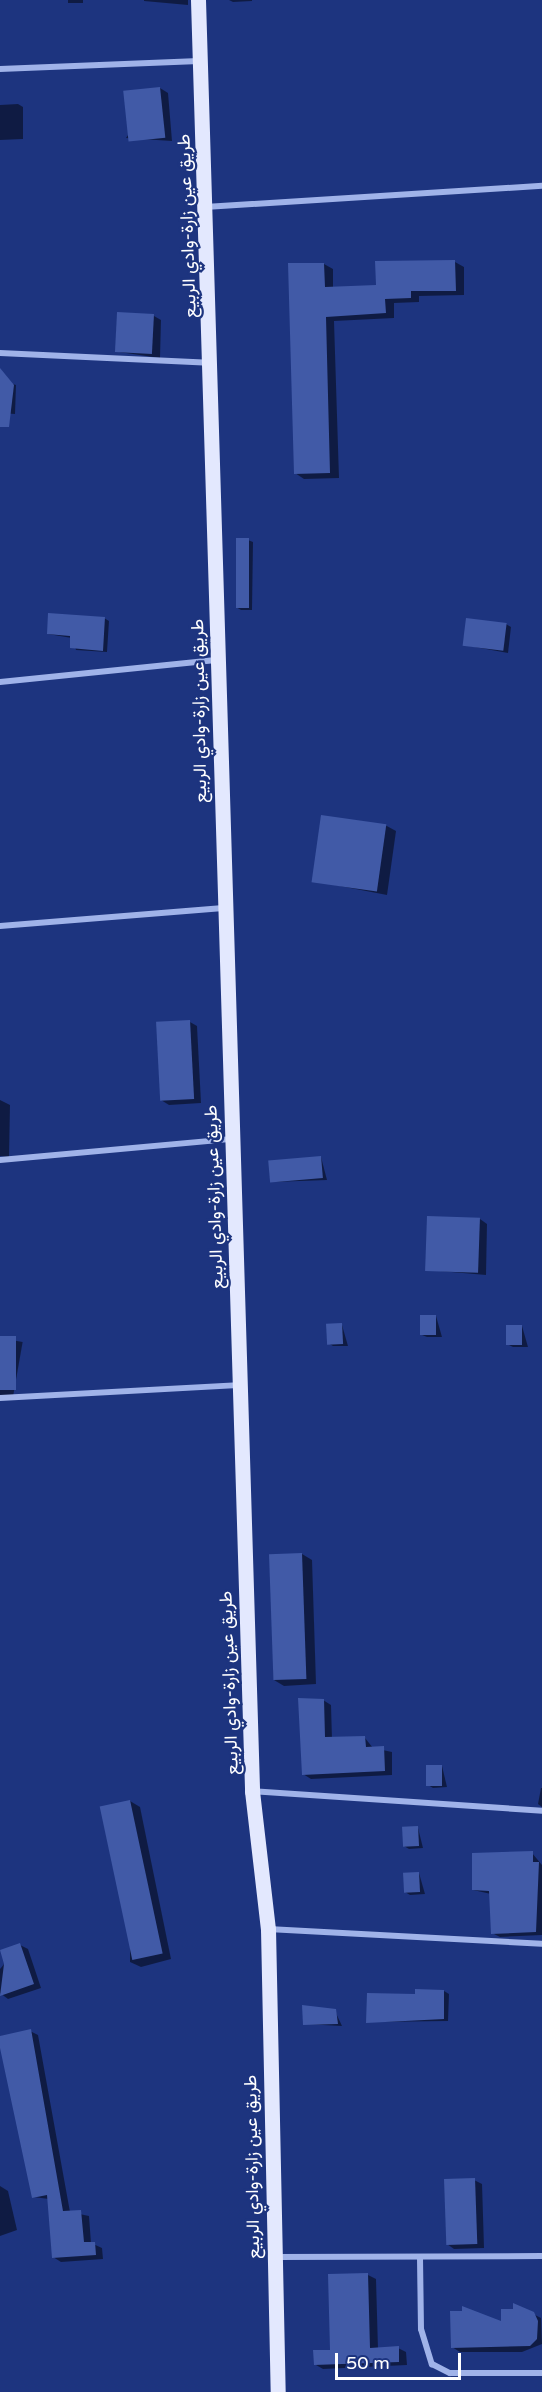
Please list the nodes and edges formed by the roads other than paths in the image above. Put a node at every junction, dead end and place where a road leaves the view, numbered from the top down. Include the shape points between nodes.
1 (198, 0) edge
2 (200, 61) junction
3 (0, 69) edge
4 (542, 186) edge
5 (204, 207) junction
6 (0, 353) edge
7 (213, 363) junction
8 (216, 660) junction
9 (0, 682) edge
10 (223, 908) junction
11 (0, 926) edge
12 (233, 1139) junction
13 (0, 1160) edge
14 (239, 1385) junction
15 (0, 1398) edge
16 (252, 1791) junction
17 (542, 1811) edge
18 (268, 1929) junction
19 (542, 1944) edge
20 (542, 2256) edge
21 (272, 2257) junction
22 (420, 2258) junction
23 (542, 2373) edge
24 (278, 2392) edge

1 - 2 main road, طريق عين زارة-وادي الربيع
2 - 3 street
2 - 5 main road, طريق عين زارة-وادي الربيع
4 - 5 street
5 - 7 main road, طريق عين زارة-وادي الربيع
6 - 7 street
7 - 8 main road, طريق عين زارة-وادي الربيع
8 - 9 street
8 - 10 main road, طريق عين زارة-وادي الربيع
10 - 11 street
10 - 12 main road, طريق عين زارة-وادي الربيع
12 - 13 street
12 - 14 main road, طريق عين زارة-وادي الربيع
14 - 15 street
14 - 16 main road, طريق عين زارة-وادي الربيع
16 - 17 street
16 - 18 main road, طريق عين زارة-وادي الربيع
18 - 19 street
18 - 21 main road, طريق عين زارة-وادي الربيع
20 - 22 street
21 - 22 street
21 - 24 main road, طريق عين زارة-وادي الربيع
22 - 23 street via 421,2329 432,2364 450,2373

